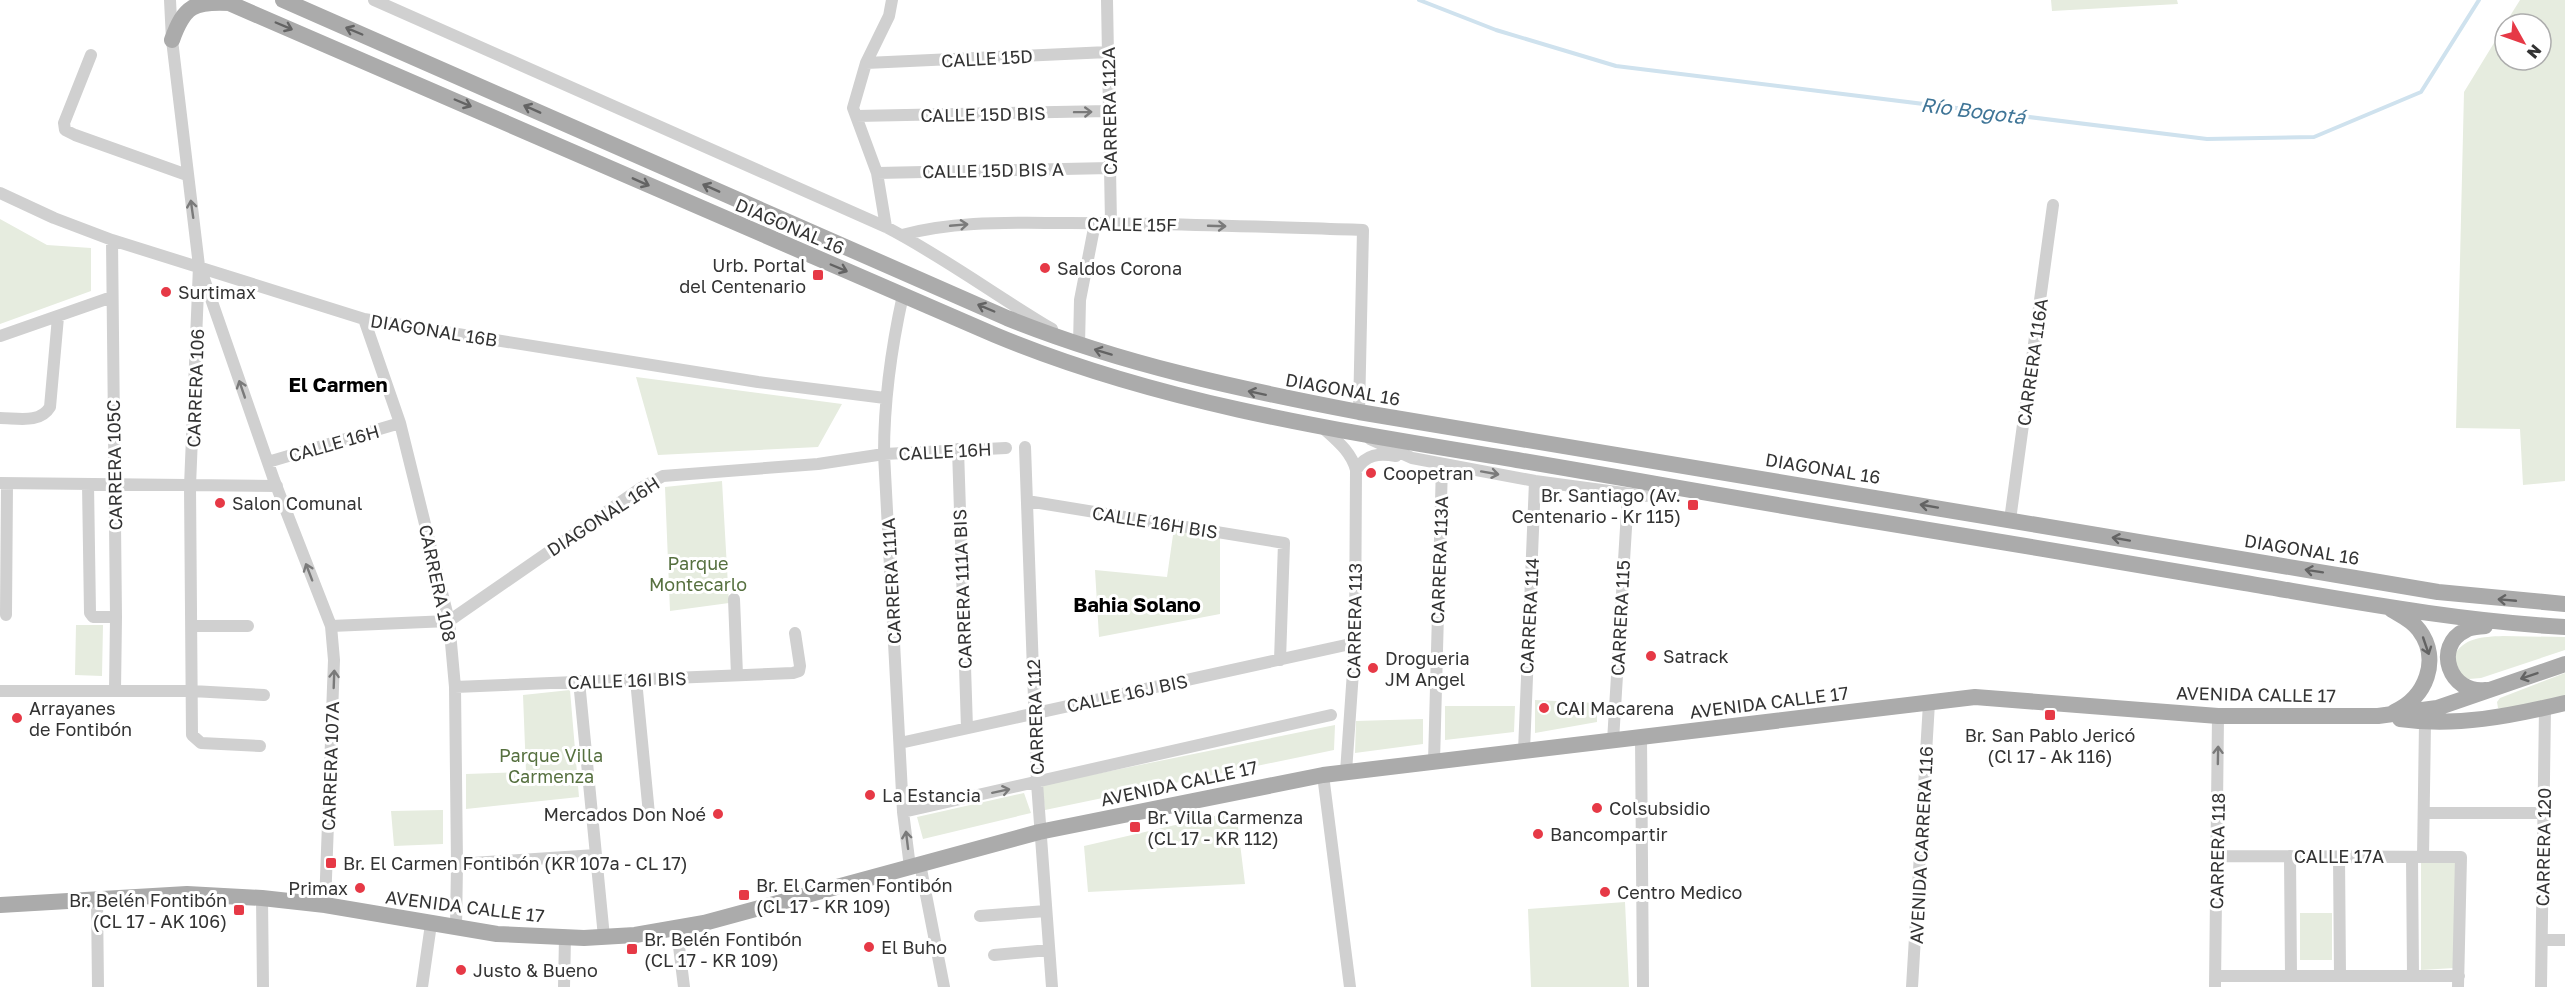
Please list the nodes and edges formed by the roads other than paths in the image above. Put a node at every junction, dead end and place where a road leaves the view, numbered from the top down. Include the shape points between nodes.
1 (170, 0) edge
2 (283, 0) edge
3 (374, 0) edge
4 (892, 0) edge
5 (1107, 0) edge
6 (226, 2) edge
7 (172, 40) junction
8 (1108, 52) junction
9 (91, 55) dead end
10 (866, 63) junction
11 (1109, 111) junction
12 (856, 116) junction
13 (1110, 168) junction
14 (877, 173) junction
15 (187, 175) junction
16 (0, 193) edge
17 (2053, 205) dead end
18 (1095, 223) junction
19 (1111, 223) junction
20 (886, 227) junction
21 (902, 235) junction
22 (112, 240) junction
23 (200, 267) junction
24 (903, 295) junction
25 (112, 297) junction
26 (58, 317) junction
27 (364, 319) junction
28 (0, 336) edge
29 (1079, 345) junction
30 (885, 398) junction
31 (1359, 412) junction
32 (0, 418) edge
33 (400, 423) junction
34 (1321, 426) junction
35 (1359, 432) junction
36 (1025, 447) dead end
37 (1006, 448) dead end
38 (958, 449) junction
39 (884, 454) junction
40 (1412, 458) junction
41 (268, 462) junction
42 (1442, 465) junction
43 (1356, 470) junction
44 (1535, 481) junction
45 (3, 484) edge
46 (88, 484) junction
47 (113, 484) junction
48 (190, 486) junction
49 (276, 486) junction
50 (1679, 489) junction
51 (1628, 495) junction
52 (1027, 501) junction
53 (2010, 520) junction
54 (734, 599) dead end
55 (2565, 604) edge
56 (2385, 607) junction
57 (6, 615) dead end
58 (117, 617) junction
59 (449, 621) junction
60 (2496, 623) junction
61 (193, 626) junction
62 (248, 626) dead end
63 (331, 626) junction
64 (2565, 627) edge
65 (795, 633) dead end
66 (1355, 643) junction
67 (1280, 660) junction
68 (2565, 664) edge
69 (737, 675) junction
70 (636, 680) junction
71 (579, 681) junction
72 (455, 687) junction
73 (2493, 688) junction
74 (0, 691) edge
75 (115, 691) junction
76 (192, 691) junction
77 (264, 694) dead end
78 (1929, 703) junction
79 (2565, 703) edge
80 (2545, 708) junction
81 (1034, 714) junction
82 (1331, 715) dead end
83 (2218, 716) junction
84 (2378, 716) junction
85 (2498, 717) junction
86 (2425, 723) junction
87 (967, 729) junction
88 (1641, 737) junction
89 (1613, 741) junction
90 (900, 743) junction
91 (260, 746) dead end
92 (1524, 751) junction
93 (1434, 762) junction
94 (1346, 772) junction
95 (1323, 775) junction
96 (1037, 783) junction
97 (903, 812) junction
98 (2424, 813) junction
99 (2544, 813) junction
100 (649, 814) dead end
101 (1039, 832) junction
102 (596, 855) junction
103 (2217, 856) junction
104 (2290, 856) junction
105 (2339, 856) junction
106 (2417, 857) junction
107 (457, 864) junction
108 (915, 866) junction
109 (262, 898) junction
110 (97, 899) junction
111 (0, 904) edge
112 (325, 905) junction
113 (1046, 911) junction
114 (981, 916) dead end
115 (431, 924) junction
116 (456, 928) junction
117 (677, 930) junction
118 (565, 937) junction
119 (604, 938) junction
120 (2565, 939) edge
121 (2542, 940) junction
122 (1049, 950) junction
123 (994, 955) dead end
124 (2291, 976) junction
125 (2340, 976) junction
126 (2413, 976) junction
127 (2215, 982) edge
128 (2458, 982) edge
129 (98, 987) edge
130 (263, 987) edge
131 (422, 987) edge
132 (564, 987) edge
133 (684, 987) edge
134 (944, 987) edge
135 (1052, 987) edge
136 (1350, 987) edge
137 (1643, 987) edge
138 (1912, 987) edge
139 (2541, 987) edge

1 - 7 street, CARRERA 106
29 -> 2 main road, DIAGONAL 16 via 969,301
3 - 20 street, DIAGONAL 16
4 - 10 street via 889,16
5 - 8 street, CARRERA 112A
6 - 7 main road via 193,6 179,21
6 -> 24 main road, DIAGONAL 16
7 - 15 street, CARRERA 106
8 - 10 street, CALLE 15D
8 - 11 street, CARRERA 112A
9 - 15 street via 64,123 65,130
10 - 12 street via 854,99
12 -> 11 street, CALLE 15D BIS
11 - 13 street, CARRERA 112A
12 - 14 street
13 - 14 street, CALLE 15D BIS A
13 - 19 street, CARRERA 112A
14 - 20 street
23 -> 15 street, CARRERA 106
16 - 22 street, DIAGONAL 16B
17 - 53 street, CARRERA 116A
18 - 19 street, CALLE 15F
21 -> 18 street, CALLE 15F via 974,224
18 - 29 street via 1080,300
19 -> 31 street, CALLE 15F via 1363,230
20 - 21 street, DIAGONAL 16
21 - 29 street, DIAGONAL 16
22 - 23 street, DIAGONAL 16B
22 - 25 street, CARRERA 105C
23 - 27 street, DIAGONAL 16B
41 -> 23 street, CARRERA 107A
23 - 48 street, CARRERA 106
24 - 30 street, CARRERA 111A
24 - 34 main road, DIAGONAL 16 via 1032,351 1089,371
25 - 26 street
25 - 47 street, CARRERA 105C
26 - 28 street
26 - 32 street via 50,407 46,414 39,418
27 - 30 street, DIAGONAL 16B via 758,382
27 - 33 street, CARRERA 108
31 -> 29 main road, DIAGONAL 16 via 1200,380
30 - 39 street, CARRERA 111A
53 -> 31 main road, DIAGONAL 16
33 - 41 street, CALLE 16H
33 - 59 street, CARRERA 108
34 - 35 main road, DIAGONAL 16
34 - 43 street via 1348,452
35 - 40 street, DIAGONAL 16
35 - 50 main road, DIAGONAL 16
36 - 52 street, CARRERA 112
37 - 38 street, CALLE 16H
38 - 39 street, CALLE 16H
38 - 87 street, CARRERA 111A BIS
39 - 59 street, DIAGONAL 16H via 818,464 663,476
39 - 90 street, CARRERA 111A
40 - 42 street, DIAGONAL 16
40 - 43 street via 1375,455 1366,458
41 - 49 street, CARRERA 107A
42 -> 44 street, DIAGONAL 16
42 - 93 street, CARRERA 113A
43 - 66 street, CARRERA 113
44 - 51 street, DIAGONAL 16
44 - 92 street, CARRERA 114
45 - 46 street, CALLE 16H
45 - 57 street
46 - 47 street, CALLE 16H
46 - 58 street, CARRERA 105C via 91,616
47 - 48 street, CALLE 16H
47 - 58 street, CARRERA 105C
48 - 49 street, CALLE 16H
48 - 61 street, CARRERA 106
63 -> 49 street, CARRERA 107A
50 - 51 street, DIAGONAL 16 via 1646,496
50 - 56 main road, DIAGONAL 16
51 - 89 street, CARRERA 115
52 - 67 street, CALLE 16H BIS via 1284,543
52 - 81 street, CARRERA 112
55 -> 53 main road, DIAGONAL 16 via 2438,592
54 - 69 street
56 - 60 main road, DIAGONAL 16
56 -> 84 main road via 2407,618 2418,629 2427,649 2429,671 2416,698
58 - 75 street, CARRERA 105C
59 - 63 street
59 - 72 street, CARRERA 108
60 - 64 main road, DIAGONAL 16
60 - 73 main road via 2467,629 2456,636 2447,659 2457,682 2480,691
61 - 62 street
61 - 76 street, CARRERA 106
112 -> 63 street, CARRERA 107A via 334,660
65 - 69 street, CALLE 16I BIS via 799,671
66 - 67 street, CALLE 16J BIS
66 - 94 street, CARRERA 113
67 - 81 street, CALLE 16J BIS
68 -> 73 main road, AVENIDA CALLE 17
69 - 70 street, CALLE 16I BIS
70 - 71 street, CALLE 16I BIS
70 - 100 street
71 - 72 street, CALLE 16I BIS
71 - 102 street
72 - 107 street, CARRERA 108
73 - 84 main road, AVENIDA CALLE 17 via 2437,708
73 - 85 main road via 2490,700
74 - 75 street
75 - 76 street
76 - 77 street
76 - 91 street, CARRERA 106 via 192,735 196,740
78 - 83 main road, AVENIDA CALLE 17 via 1991,698
78 - 88 main road, AVENIDA CALLE 17
78 - 138 street, AVENIDA CARRERA 116
79 - 80 main road, AVENIDA CALLE 17
80 - 85 main road, AVENIDA CALLE 17
80 - 99 street, CARRERA 120
81 - 87 street, CALLE 16J BIS
81 - 96 street, CARRERA 112
82 - 96 street
83 - 84 main road, AVENIDA CALLE 17
103 -> 83 street, CARRERA 118
84 - 86 main road, AVENIDA CALLE 17
85 - 86 main road, AVENIDA CALLE 17
86 - 98 street
87 - 90 street, CALLE 16J BIS
88 - 89 main road, AVENIDA CALLE 17
88 - 137 street
89 - 92 main road, AVENIDA CALLE 17
90 - 97 street, CARRERA 111A
92 - 93 main road, AVENIDA CALLE 17
93 - 94 main road, AVENIDA CALLE 17
94 - 95 main road, AVENIDA CALLE 17
95 - 101 main road, AVENIDA CALLE 17
95 - 136 street
97 -> 96 street
96 - 101 street, CARRERA 112
108 -> 97 street, CARRERA 111A
98 - 99 street
98 - 106 street
99 - 121 street, CARRERA 120
101 - 108 main road, AVENIDA CALLE 17
101 - 113 street, CARRERA 112
102 - 107 street
102 - 119 street
103 - 104 street, CALLE 17A
103 - 127 street, CARRERA 118
104 - 105 street, CALLE 17A
104 - 124 street
105 - 106 street, CALLE 17A
105 - 125 street
106 - 126 street
106 - 128 street, CALLE 17A via 2461,857
107 - 116 street, CARRERA 108
108 - 117 main road, AVENIDA CALLE 17
108 - 134 street, CARRERA 111A
109 - 110 main road, AVENIDA CALLE 17 via 187,894
109 - 112 main road, AVENIDA CALLE 17
109 - 130 street
110 - 111 main road, AVENIDA CALLE 17
110 - 129 street
112 - 115 main road, AVENIDA CALLE 17
113 - 114 street
113 - 122 street, CARRERA 112
115 - 116 main road, AVENIDA CALLE 17
115 - 131 street
116 - 118 main road, AVENIDA CALLE 17
117 - 119 main road, AVENIDA CALLE 17
117 - 133 street
118 - 119 main road, AVENIDA CALLE 17
118 - 132 street
120 - 121 street
121 - 139 street, CARRERA 120
122 - 123 street
122 - 135 street, CARRERA 112
124 - 125 street
124 - 127 street
125 - 126 street
126 - 128 street

